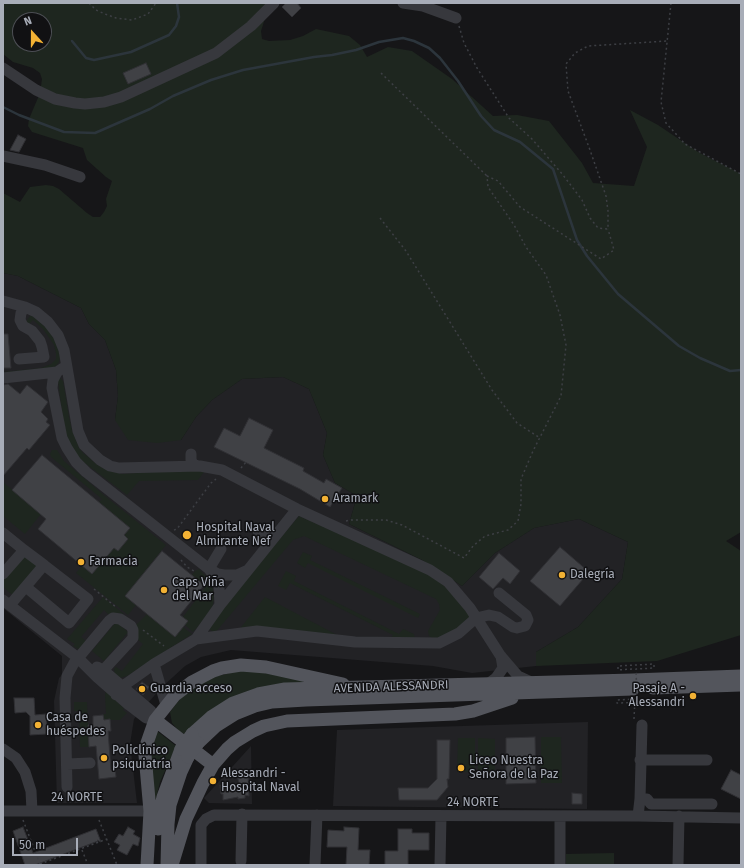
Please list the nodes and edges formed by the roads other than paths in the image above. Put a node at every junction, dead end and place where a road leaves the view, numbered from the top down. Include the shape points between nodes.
1 (274, 3) edge
2 (403, 3) edge
3 (456, 18) road end
4 (3, 68) edge
5 (3, 156) edge
6 (80, 177) dead end
7 (3, 301) edge
8 (25, 307) junction
9 (19, 359) dead end
10 (66, 366) junction
11 (56, 372) junction
12 (3, 378) edge
13 (191, 454) dead end
14 (197, 466) junction
15 (297, 509) junction
16 (258, 531) dead end
17 (3, 533) edge
18 (271, 540) junction
19 (221, 549) dead end
20 (24, 550) junction
21 (44, 565) junction
22 (204, 569) junction
23 (249, 570) junction
24 (4, 572) edge
25 (26, 587) junction
26 (499, 593) dead end
27 (7, 602) edge
28 (220, 605) junction
29 (476, 618) junction
30 (196, 639) junction
31 (500, 655) junction
32 (78, 658) junction
33 (154, 664) junction
34 (100, 674) junction
35 (741, 676) edge
36 (488, 684) junction
37 (741, 685) edge
38 (365, 688) junction
39 (532, 688) junction
40 (120, 690) junction
41 (166, 705) junction
42 (155, 720) junction
43 (642, 725) dead end
44 (195, 739) junction
45 (3, 749) edge
46 (184, 753) junction
47 (640, 760) junction
48 (707, 760) dead end
49 (90, 763) dead end
50 (67, 764) junction
51 (213, 765) junction
52 (67, 787) dead end
53 (640, 799) junction
54 (712, 804) dead end
55 (3, 811) edge
56 (32, 811) junction
57 (150, 811) junction
58 (242, 814) junction
59 (316, 816) junction
60 (441, 816) junction
61 (560, 816) junction
62 (638, 816) junction
63 (679, 816) junction
64 (741, 818) edge
65 (241, 861) dead end
66 (147, 865) edge
67 (156, 865) edge
68 (167, 865) edge
69 (172, 865) edge
70 (201, 865) edge
71 (315, 865) edge
72 (440, 865) edge
73 (560, 865) edge
74 (678, 865) edge

1 - 4 street via 251,26 216,53 121,97 104,102 85,104 55,99
2 - 3 street via 423,6
5 - 6 street via 44,164
7 - 8 street
8 - 9 street via 21,313 22,323 40,341 44,357
8 - 10 street via 42,317 54,329 64,350
10 - 11 street
10 - 14 street via 78,432 84,445 100,460 119,468
11 - 12 street
11 - 22 street via 52,388 60,426 67,448 76,462
13 - 14 street via 190,460
14 - 15 street via 222,470
15 - 18 street
15 - 29 street via 430,570 448,582
16 - 18 street
17 - 20 street
18 - 23 street
19 - 22 street
20 - 21 street
20 - 24 street
21 - 25 street
21 - 25 street via 88,599 69,623
22 - 23 street via 224,575 237,575
22 - 28 street via 217,581
23 - 28 street
25 - 27 street
26 - 29 street via 526,615 527,624 517,628 494,616
27 - 32 street
28 - 30 street
29 - 30 street via 459,633 439,643 355,642 257,631
29 - 31 street
30 - 33 street
31 - 36 street via 503,668
31 - 39 street
32 - 34 street
32 - 34 street via 109,621 114,618 120,619 131,626 133,638
32 - 50 street via 67,676
33 - 40 street
33 - 41 street
34 - 40 street
35 - 39 main road, AVENIDA ALESSANDRI
36 - 38 main road, AVENIDA ALESSANDRI
36 - 39 main road, AVENIDA ALESSANDRI
37 - 39 main road, AVENIDA ALESSANDRI
38 - 41 main road via 274,669 241,665 222,668 204,675 184,688
38 - 44 main road, AVENIDA ALESSANDRI via 284,690 258,694 222,709 211,717
39 - 44 main road, AVENIDA ALESSANDRI via 272,702 235,714
39 - 51 main road via 455,714 276,723 244,736 227,749
40 - 42 street via 146,718
41 - 42 main road
42 - 51 main road
42 - 57 main road via 145,755
43 - 47 street
44 - 46 main road, AVENIDA ALESSANDRI, bridge
45 - 56 street via 16,758 24,772 31,791
46 - 67 main road, AVENIDA ALESSANDRI via 168,781 159,814
46 - 68 main road, AVENIDA ALESSANDRI via 181,772 170,805
47 - 48 street
47 - 53 street
49 - 50 street
50 - 52 street
51 - 69 main road via 186,820
53 - 54 street via 647,799 651,804
53 - 62 street
55 - 56 street, 24 NORTE
56 - 57 street, 24 NORTE
57 - 66 main road
58 - 59 street, 24 NORTE
58 - 65 street
58 - 70 street, 24 NORTE via 214,815 201,825
59 - 60 street, 24 NORTE
59 - 71 street
60 - 61 street, 24 NORTE
60 - 72 street
61 - 62 street, 24 NORTE
61 - 73 street
62 - 63 street, 24 NORTE
63 - 64 street, 24 NORTE
63 - 74 street

